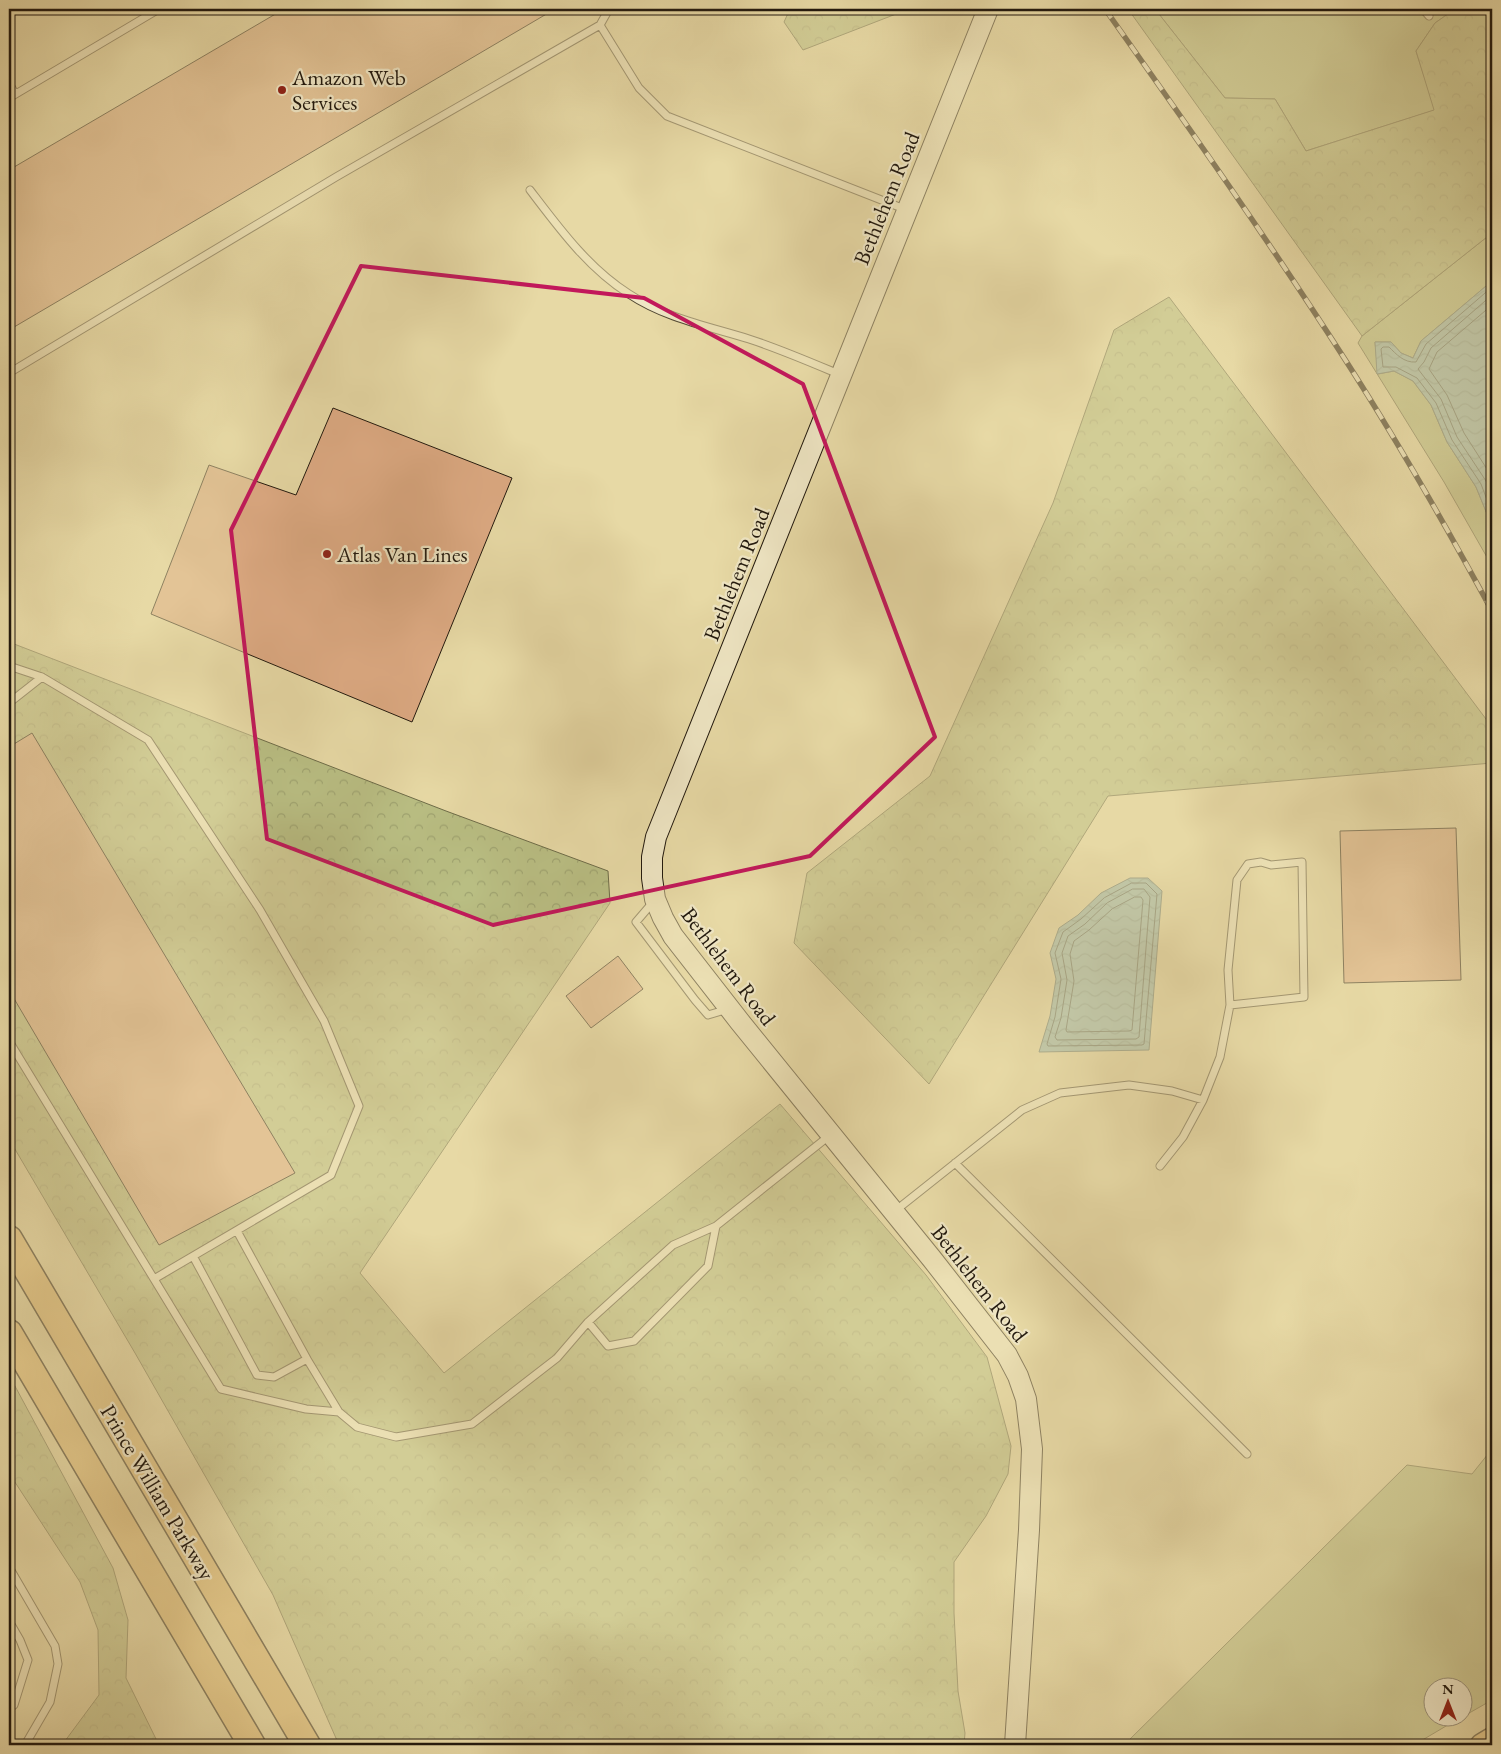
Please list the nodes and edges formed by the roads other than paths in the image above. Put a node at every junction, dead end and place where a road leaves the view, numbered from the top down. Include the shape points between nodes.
1 (159, 9) edge
2 (609, 9) edge
3 (988, 9) edge
4 (1423, 9) edge
5 (1429, 16) dead end
6 (600, 25) junction
7 (9, 83) edge
8 (12, 96) edge
9 (530, 190) dead end
10 (907, 210) junction
11 (9, 373) edge
12 (841, 375) junction
13 (9, 666) edge
14 (42, 677) junction
15 (9, 704) edge
16 (656, 899) junction
17 (1230, 1005) junction
18 (730, 1008) junction
19 (9, 1041) edge
20 (1203, 1100) junction
21 (831, 1134) junction
22 (955, 1163) junction
23 (1160, 1166) dead end
24 (894, 1211) junction
25 (716, 1226) junction
26 (237, 1231) junction
27 (9, 1239) edge
28 (193, 1256) junction
29 (154, 1279) junction
30 (588, 1322) junction
31 (9, 1333) edge
32 (308, 1360) junction
33 (338, 1412) junction
34 (1247, 1454) dead end
35 (9, 1567) edge
36 (9, 1621) edge
37 (9, 1708) edge
38 (1492, 1739) edge
39 (25, 1745) edge
40 (252, 1745) edge
41 (307, 1745) edge
42 (1015, 1745) edge
43 (1482, 1745) edge

1 - 8 lane
2 - 6 lane
3 - 10 street, Bethlehem Road
4 - 5 lane
6 - 10 lane via 639,88 667,116
6 - 11 lane via 336,177
7 - 8 lane
9 - 12 lane via 556,225 603,274 642,302 682,320 777,349
10 - 12 street, Bethlehem Road
12 - 16 street, Bethlehem Road via 656,837 652,857
13 - 14 lane
14 - 15 lane
14 - 26 lane via 148,740 260,910 324,1021 359,1106 331,1175
16 - 18 street, Bethlehem Road via 673,936
16 - 18 lane via 636,922 708,1015
17 - 17 lane via 1304,997 1302,862 1248,864 1237,880 1228,970
17 - 20 lane via 1220,1057
18 - 21 street, Bethlehem Road
19 - 29 lane
20 - 22 lane via 1172,1091 1129,1085 1060,1093 1022,1110
20 - 23 lane via 1183,1137
21 - 24 street, Bethlehem Road
21 - 25 lane
22 - 24 lane
22 - 34 lane
24 - 42 street, Bethlehem Road via 1007,1355 1026,1399 1032,1449
25 - 30 lane via 673,1245
25 - 30 lane via 708,1266 634,1341 608,1346
26 - 28 lane
26 - 32 lane
27 - 41 highway, Prince William Parkway
28 - 29 lane
28 - 32 lane via 257,1375 274,1378
29 - 33 lane via 221,1389 306,1409
30 - 33 lane via 557,1358 472,1424 396,1437 357,1427
31 - 40 highway
32 - 33 lane
35 - 39 lane via 55,1646 58,1664 50,1702
36 - 37 lane via 28,1660 14,1705
38 - 43 main road

